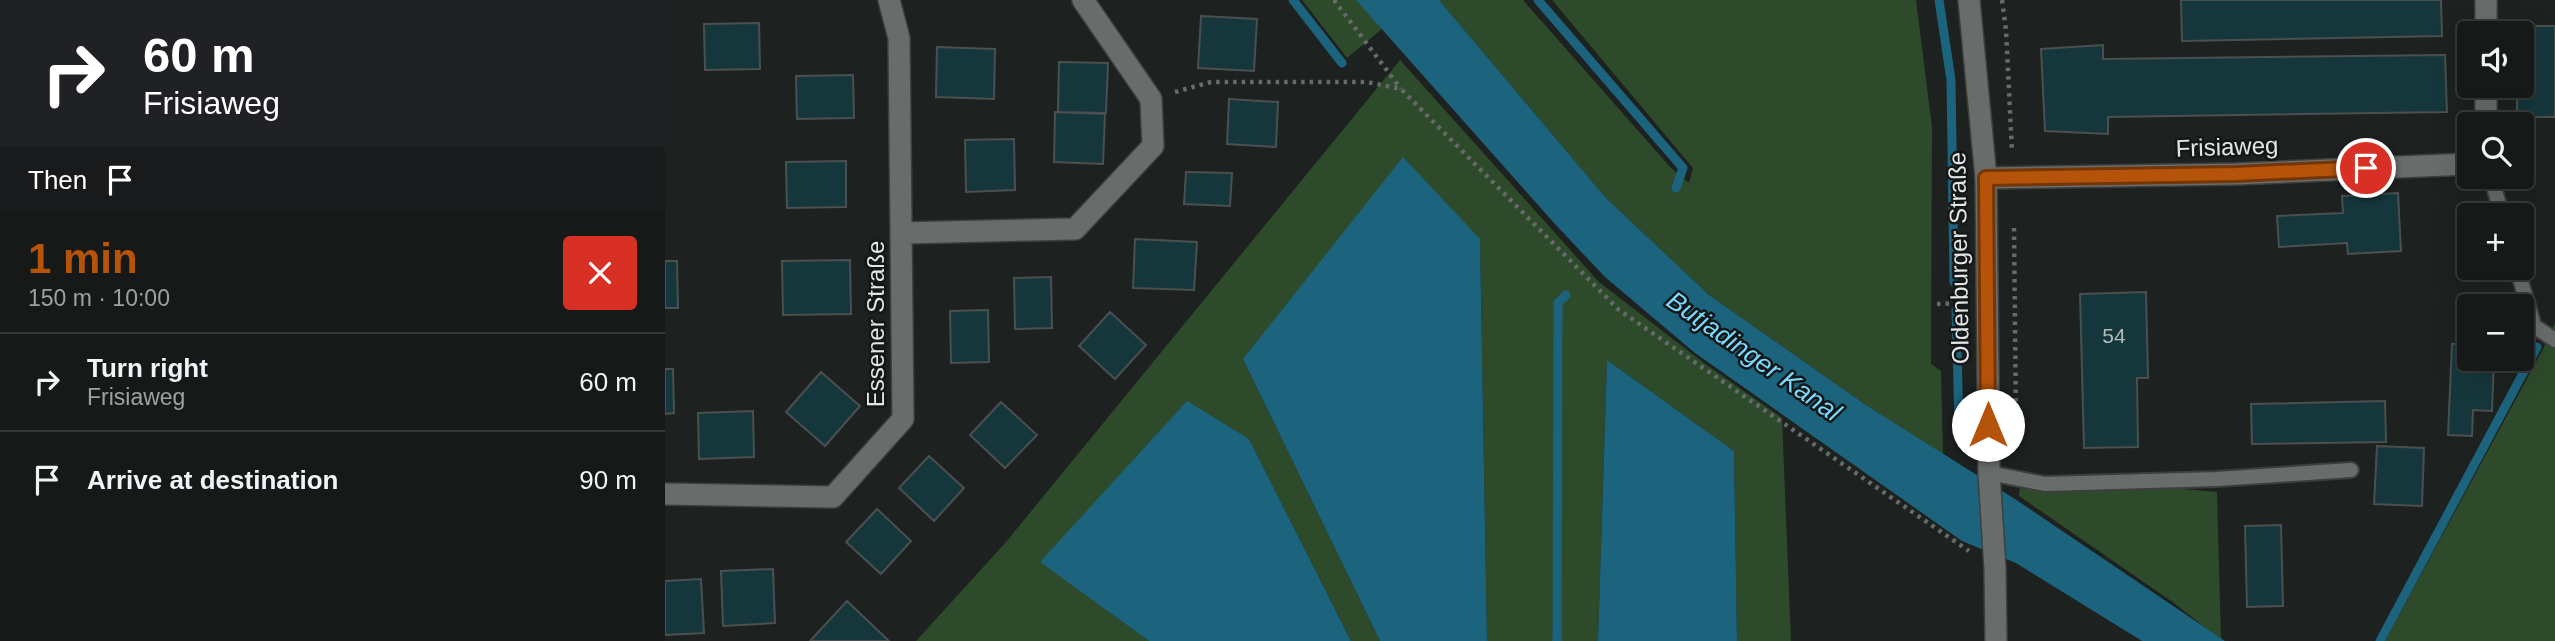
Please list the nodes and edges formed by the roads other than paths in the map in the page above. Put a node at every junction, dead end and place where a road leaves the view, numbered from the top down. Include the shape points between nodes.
1 (889, 0) edge
2 (1083, 0) edge
3 (1969, 0) edge
4 (2486, 0) edge
5 (2486, 21) edge
6 (2457, 164) edge
7 (1986, 178) junction
8 (903, 233) junction
9 (2521, 280) edge
10 (2555, 340) edge
11 (2351, 470) dead end
12 (1989, 473) junction
13 (665, 494) edge
14 (1996, 641) edge

1 - 8 street, Essener Straße via 899,38
2 - 8 street via 1150,99 1153,146 1075,229
3 - 7 street, Oldenburger Straße
4 - 5 street
6 - 7 street, Frisiaweg via 2236,174
7 - 12 street, Oldenburger Straße
8 - 13 street, Essener Straße via 903,419 833,498
9 - 10 lane via 2534,326
11 - 12 lane via 2045,484
12 - 14 street, Oldenburger Straße

